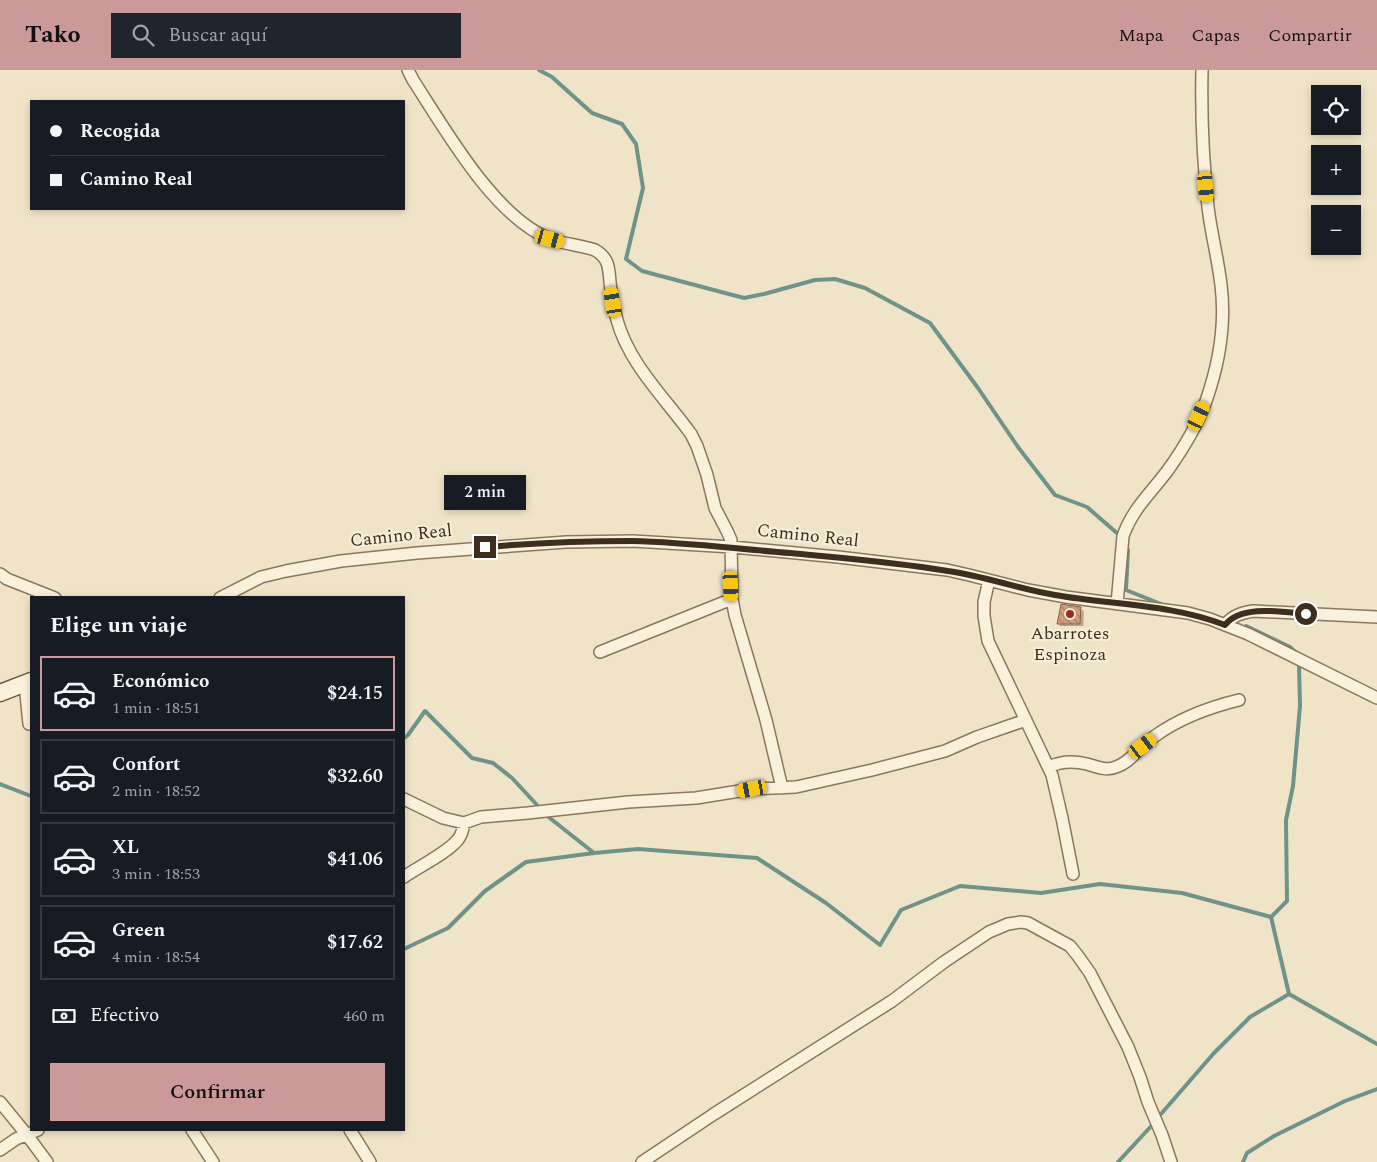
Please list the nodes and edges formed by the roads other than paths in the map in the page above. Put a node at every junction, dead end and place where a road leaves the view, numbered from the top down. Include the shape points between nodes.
1 (408, 70) edge
2 (1202, 70) edge
3 (732, 547) junction
4 (0, 574) edge
5 (989, 580) junction
6 (50, 596) edge
7 (224, 596) edge
8 (732, 599) junction
9 (1117, 604) junction
10 (1377, 617) edge
11 (1225, 625) junction
12 (600, 652) dead end
13 (28, 683) edge
14 (0, 693) edge
15 (1377, 698) edge
16 (1239, 700) dead end
17 (1026, 720) junction
18 (28, 724) dead end
19 (1049, 767) junction
20 (782, 788) junction
21 (405, 799) edge
22 (464, 823) junction
23 (1073, 874) dead end
24 (405, 875) edge
25 (0, 1102) edge
26 (30, 1129) edge
27 (193, 1131) edge
28 (351, 1131) edge
29 (33, 1132) edge
30 (0, 1150) edge
31 (47, 1162) edge
32 (213, 1162) edge
33 (370, 1162) edge
34 (642, 1162) edge
35 (1171, 1162) edge

1 - 3 street via 460,152 506,208 550,239 586,246 605,259 621,333 639,367 697,446 715,508 728,531
2 - 9 street via 1206,187 1221,286 1222,340 1206,402 1187,442 1123,536
3 - 5 street, Camino Real via 946,570
3 - 7 street, Camino Real via 633,541 566,542 417,553 286,571 261,577
3 - 8 street
4 - 6 street
5 - 9 street, Camino Real via 1028,590
5 - 17 street via 984,602 988,641
8 - 12 street
8 - 20 street
9 - 11 street, Camino Real via 1188,613
10 - 11 street via 1253,611 1233,617
11 - 15 street, Camino Real
13 - 14 street
13 - 18 street
16 - 19 street via 1173,725 1117,767 1103,769 1063,762
17 - 19 street
17 - 20 street via 945,751
19 - 23 street
20 - 22 street via 481,817
21 - 22 street via 443,818
22 - 24 street via 458,841
25 - 26 street
27 - 32 street
28 - 33 street
29 - 30 street
29 - 31 street
34 - 35 street via 892,1002 988,932 1021,922 1070,946 1090,973 1128,1047

